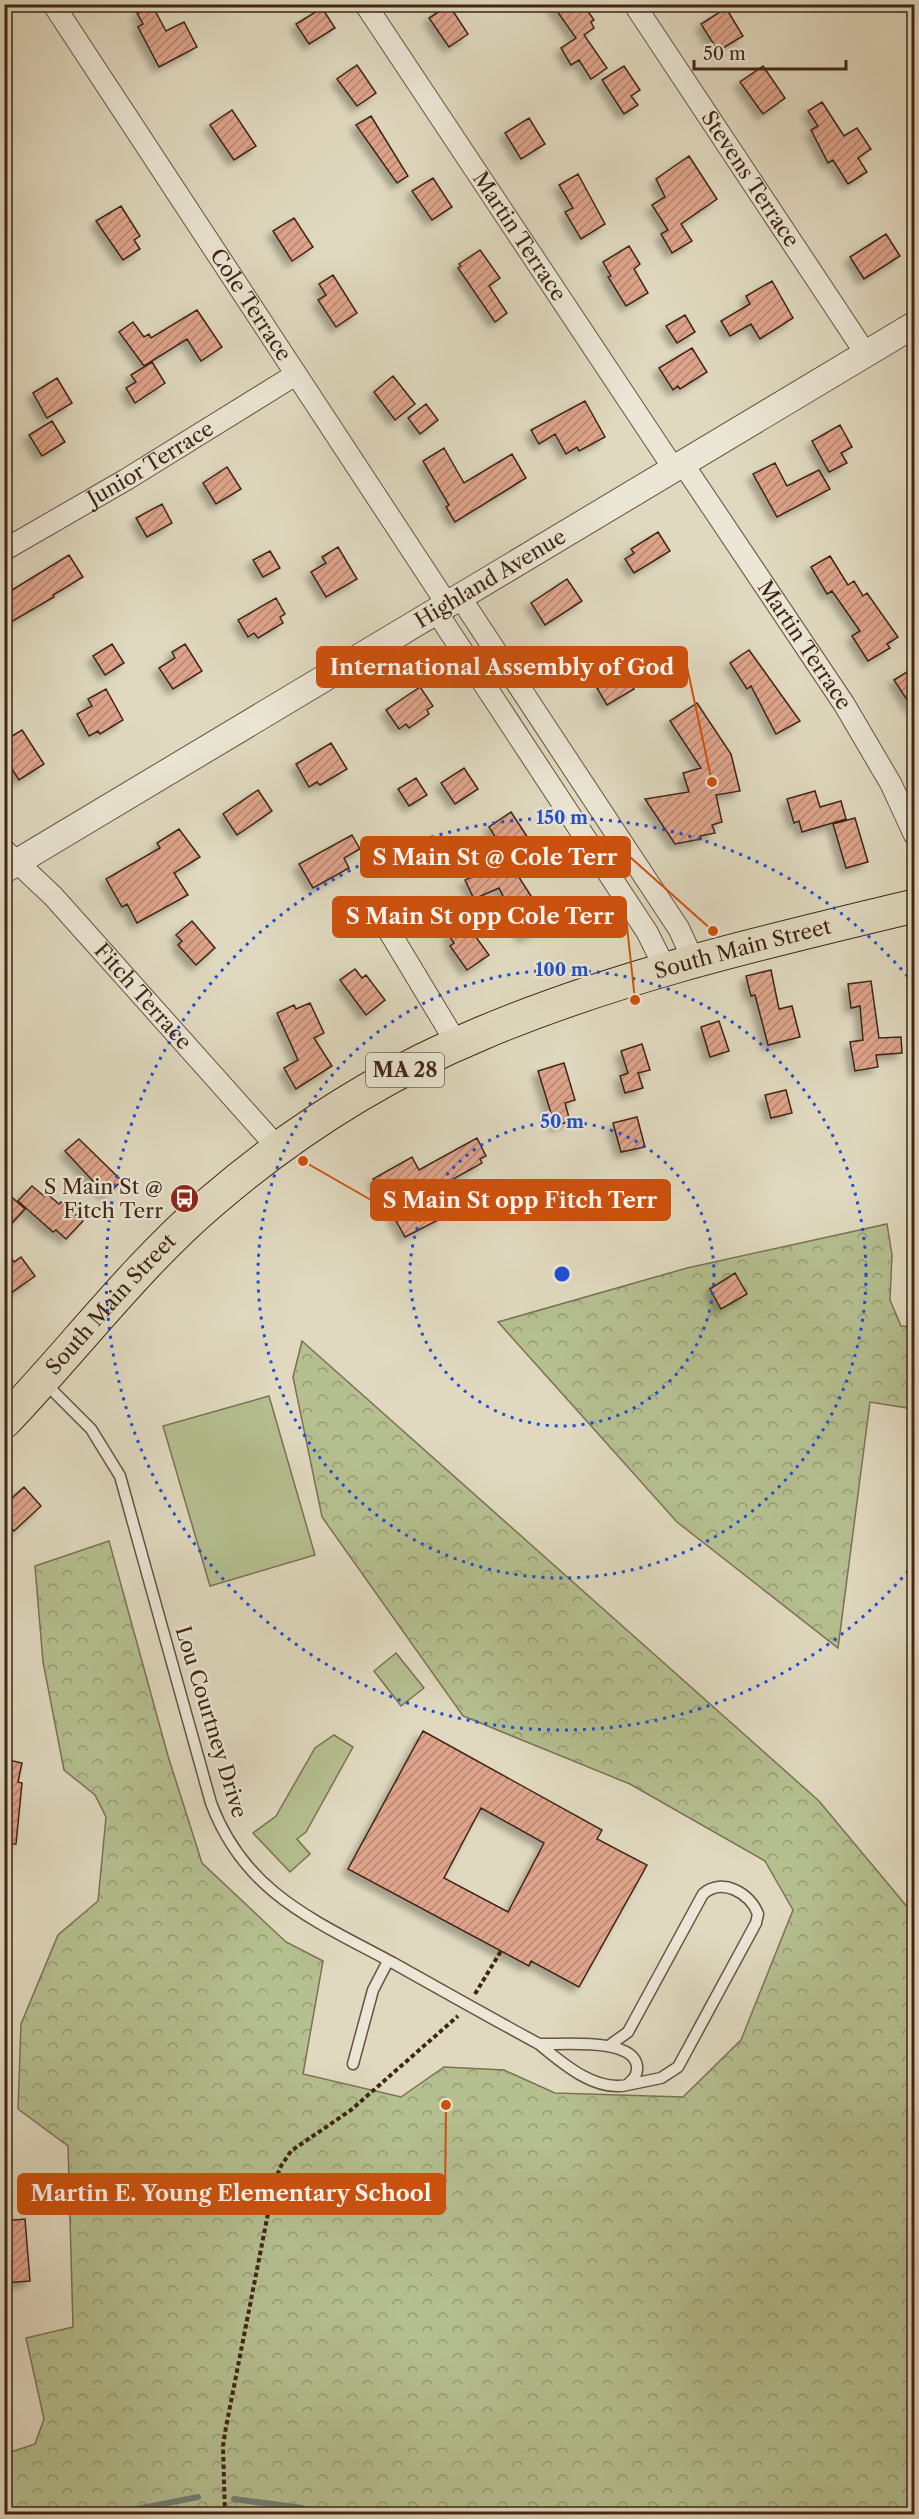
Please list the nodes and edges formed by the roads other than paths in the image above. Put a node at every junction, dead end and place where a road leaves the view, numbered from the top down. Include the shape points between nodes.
1 (53, 4) edge
2 (365, 4) edge
3 (634, 4) edge
4 (915, 325) edge
5 (866, 354) junction
6 (295, 375) junction
7 (679, 466) junction
8 (4, 550) edge
9 (448, 604) junction
10 (915, 834) edge
11 (8, 861) edge
12 (915, 906) edge
13 (375, 908) dead end
14 (680, 966) junction
15 (457, 1044) junction
16 (278, 1148) junction
17 (43, 1380) junction
18 (4, 1422) edge
19 (388, 1961) junction
20 (539, 2044) junction
21 (610, 2045) junction
22 (353, 2064) dead end
23 (627, 2085) junction

1 - 6 street, Cole Terrace
2 - 7 street, Martin Terrace
3 - 5 street, Stevens Terrace
4 - 5 street, Highland Avenue
5 - 7 street, Highland Avenue
6 - 8 street, Junior Terrace
6 - 9 street, Cole Terrace
7 - 9 street, Highland Avenue
7 - 10 street, Martin Terrace via 855,721
9 - 11 street, Highland Avenue
9 - 14 street, Cole Terrace via 647,932
9 - 14 street, Cole Terrace via 679,929
11 - 16 street, Fitch Terrace via 53,896
12 - 14 main road, South Main Street / MA 28
13 - 15 street
14 - 15 main road, South Main Street / MA 28 via 544,1010
15 - 16 main road, South Main Street / MA 28 via 365,1092
16 - 17 main road, South Main Street / MA 28 via 169,1241
17 - 18 main road, South Main Street / MA 28
17 - 19 lane, Lou Courtney Drive via 91,1429 120,1476 208,1795 225,1835 258,1878 298,1912
19 - 20 lane, Lou Courtney Drive
19 - 22 lane via 373,1990
20 - 21 lane, Lou Courtney Drive
20 - 23 lane, Lou Courtney Drive via 562,2063 593,2080 615,2087
21 - 23 lane via 625,2050 635,2060 637,2073
21 - 23 lane, Lou Courtney Drive via 628,2032 703,1894 722,1886 750,1901 758,1914 756,1923 681,2061 661,2078

